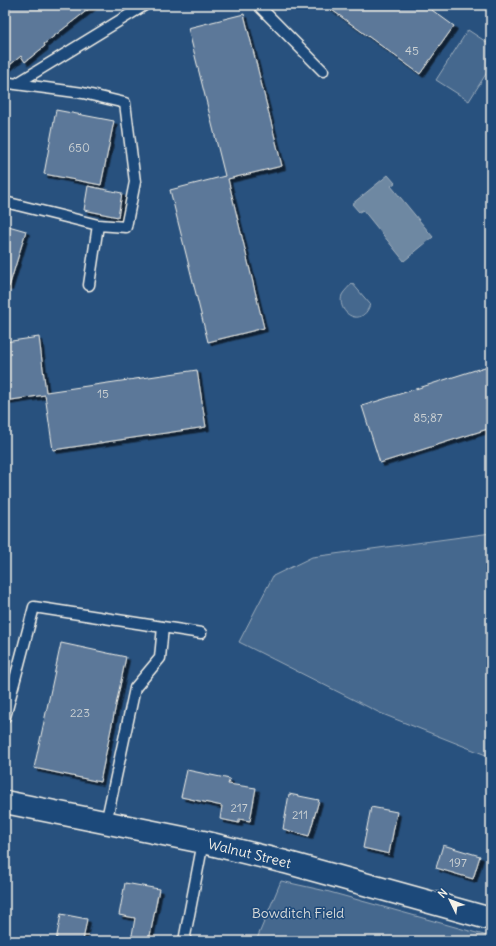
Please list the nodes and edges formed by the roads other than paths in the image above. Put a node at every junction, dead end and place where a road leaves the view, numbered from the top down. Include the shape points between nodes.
1 (145, 5) edge
2 (258, 5) edge
3 (323, 71) dead end
4 (5, 82) edge
5 (16, 84) junction
6 (5, 202) edge
7 (98, 225) junction
8 (89, 285) dead end
9 (163, 627) junction
10 (201, 633) dead end
11 (5, 716) edge
12 (5, 802) edge
13 (106, 822) junction
14 (203, 842) junction
15 (491, 919) edge
16 (184, 941) edge

1 - 5 lane
2 - 3 lane
4 - 5 lane
5 - 7 lane via 83,93 126,103 135,182 126,227
6 - 7 lane
7 - 8 lane
9 - 10 lane
9 - 11 lane via 34,607
9 - 13 lane via 160,658 135,688
12 - 13 street, Walnut Street
13 - 14 street, Walnut Street
14 - 15 street, Walnut Street
14 - 16 lane

